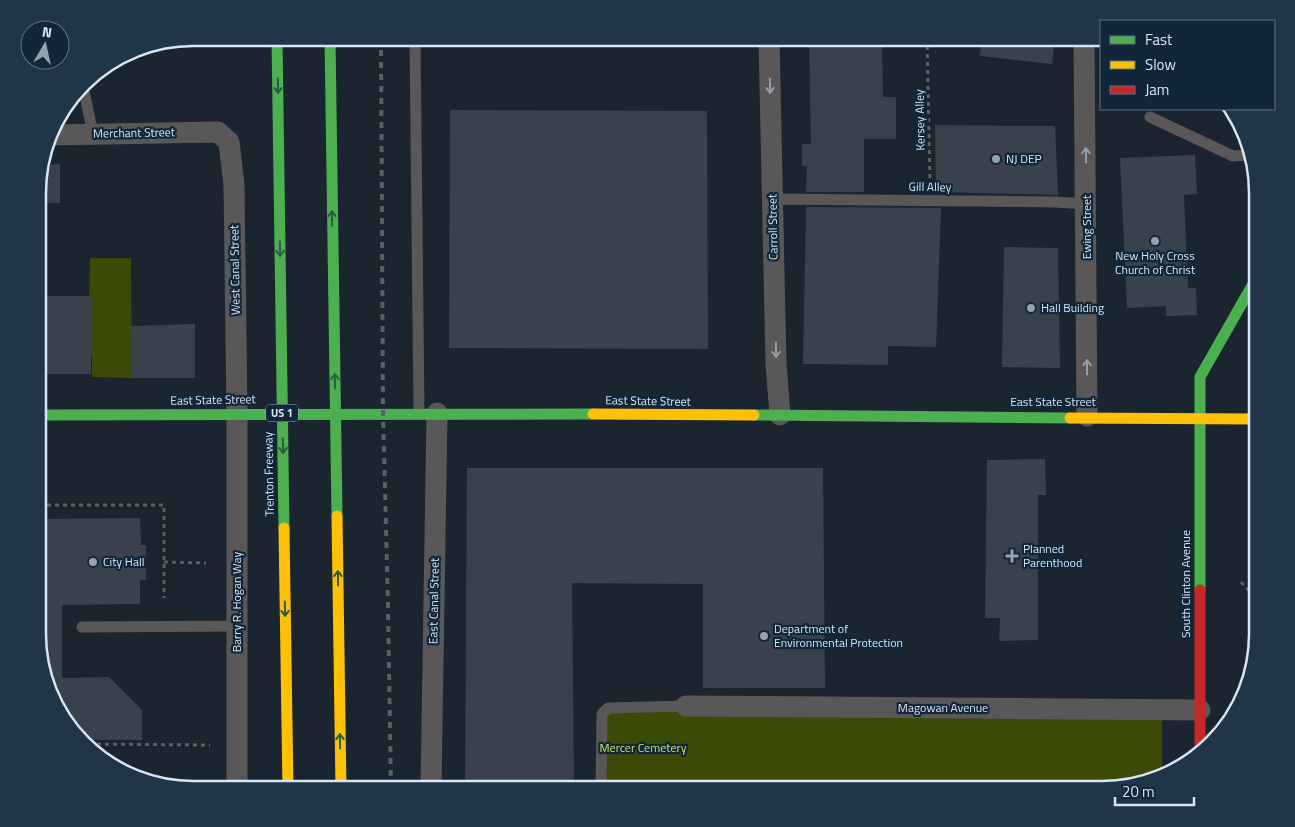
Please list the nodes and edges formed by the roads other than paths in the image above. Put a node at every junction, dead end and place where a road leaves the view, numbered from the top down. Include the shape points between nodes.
1 (769, 46) edge
2 (1084, 46) edge
3 (277, 47) edge
4 (330, 47) edge
5 (415, 47) edge
6 (85, 94) edge
7 (1150, 117) dead end
8 (218, 132) joint
9 (59, 133) edge
10 (93, 134) junction
11 (1244, 155) edge
12 (772, 199) junction
13 (1086, 204) junction
14 (1248, 292) edge
15 (428, 413) junction
16 (246, 414) junction
17 (46, 415) edge
18 (780, 416) junction
19 (1087, 416) junction
20 (1200, 419) junction
21 (1248, 419) edge
22 (82, 626) dead end
23 (237, 626) junction
24 (686, 706) joint
25 (1200, 710) junction
26 (1200, 743) edge
27 (237, 781) edge
28 (288, 781) edge
29 (341, 781) edge
30 (431, 781) edge
31 (601, 781) edge

1 -> 12 street, Carroll Street
13 -> 2 street, Ewing Street
3 -> 28 main road, Trenton Freeway / US 1
29 -> 4 main road
5 - 15 lane
6 - 10 lane
7 - 11 lane via 1233,156
8 - 10 street, Merchant Street
8 - 16 street, West Canal Street via 229,142 234,185
9 - 10 street, Merchant Street
12 - 13 lane, Gill Alley
12 -> 18 street, Carroll Street
19 -> 13 street, Ewing Street
14 - 20 main road, South Clinton Avenue via 1200,377
15 - 16 main road, East State Street
15 - 18 main road, East State Street
15 - 30 street, East Canal Street
16 - 17 main road, East State Street
16 - 23 street, Barry R. Hogan Way
18 - 19 main road, East State Street
19 - 20 main road, East State Street
20 - 21 main road, East State Street
20 - 25 main road, South Clinton Avenue
22 - 23 lane
23 - 27 street, Barry R. Hogan Way
24 - 25 street, Magowan Avenue
24 - 31 lane via 608,708 602,714
25 - 26 main road, South Clinton Avenue

